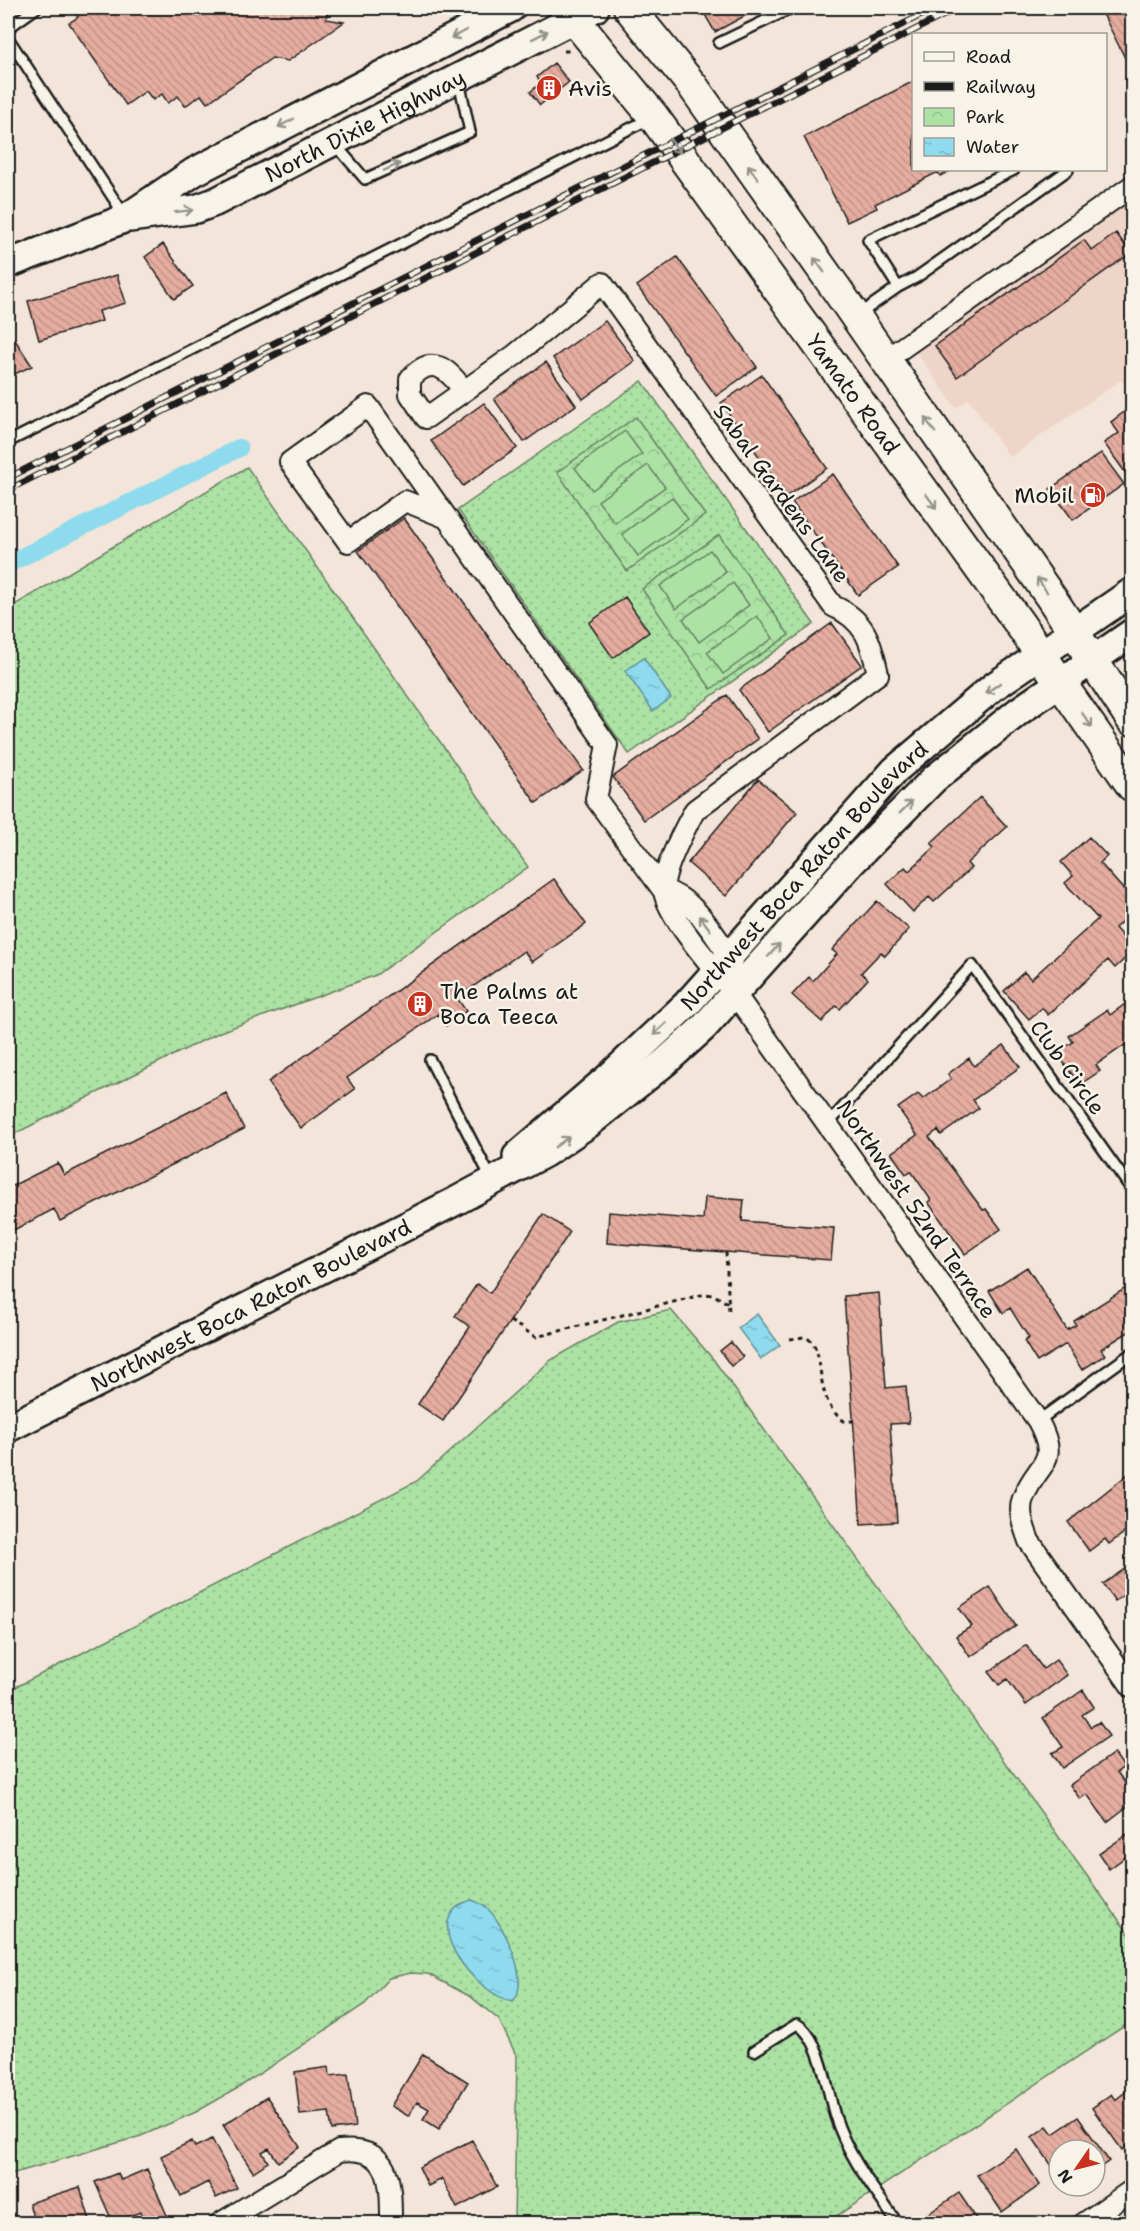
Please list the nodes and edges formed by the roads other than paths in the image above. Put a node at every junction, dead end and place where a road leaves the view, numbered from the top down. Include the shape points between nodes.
1 (36, 8) edge
2 (511, 8) edge
3 (629, 8) edge
4 (792, 8) edge
5 (578, 11) edge
6 (8, 28) edge
7 (8, 38) edge
8 (719, 43) dead end
9 (458, 77) junction
10 (653, 116) junction
11 (332, 141) junction
12 (1012, 171) edge
13 (1067, 171) edge
14 (1132, 186) edge
15 (126, 218) junction
16 (8, 264) edge
17 (898, 286) junction
18 (856, 317) junction
19 (885, 360) junction
20 (464, 391) dead end
21 (8, 442) edge
22 (447, 518) junction
23 (1132, 592) edge
24 (1075, 633) junction
25 (1132, 633) edge
26 (1041, 655) junction
27 (1093, 660) junction
28 (1060, 682) junction
29 (1132, 720) edge
30 (1132, 786) edge
31 (663, 890) junction
32 (723, 965) junction
33 (735, 994) junction
34 (430, 1060) dead end
35 (828, 1124) junction
36 (492, 1180) junction
37 (1132, 1190) edge
38 (1132, 1353) edge
39 (1038, 1421) junction
40 (8, 1428) edge
41 (1132, 1687) edge
42 (754, 2051) dead end
43 (1132, 2190) edge
44 (219, 2223) edge
45 (392, 2223) edge
46 (898, 2223) edge
47 (1083, 2223) edge

1 - 6 lane
2 -> 15 street, North Dixie Highway via 194,172
18 -> 3 main road, Yamato Road via 692,85
4 - 8 lane
9 -> 5 street, North Dixie Highway
5 - 10 main road, Yamato Road
7 - 15 lane
9 - 11 street, North Dixie Highway
11 -> 9 lane via 365,179 470,132
10 - 21 lane
10 -> 26 main road, Yamato Road
15 -> 11 street, North Dixie Highway via 196,209
12 - 17 lane via 868,240
13 - 17 lane via 917,277
14 - 19 street
15 - 16 street, North Dixie Highway
17 - 18 lane
18 - 19 main road, Yamato Road
24 -> 19 main road, Yamato Road
20 - 31 street, Sabal Gardens Lane via 515,355 602,283 833,606 851,614 871,641 878,674 695,810 680,836
22 - 22 street via 368,406 290,462 348,542 405,501
22 - 31 street via 607,745 596,799
23 - 24 street, Northwest Boca Raton Boulevard
24 - 26 street, Northwest Boca Raton Boulevard
24 - 27 main road, Yamato Road
25 - 27 street, Northwest Boca Raton Boulevard
26 - 28 main road, Yamato Road
26 -> 32 street, Northwest Boca Raton Boulevard via 963,710 895,770
27 - 28 street, Northwest Boca Raton Boulevard
27 - 29 main road, Yamato Road
28 -> 30 main road, Yamato Road
33 -> 28 street, Northwest Boca Raton Boulevard via 851,863 934,779
31 - 32 street via 689,902
32 - 33 street
32 -> 36 street, Northwest Boca Raton Boulevard via 639,1049
33 - 35 street, Northwest 52nd Terrace
36 -> 33 street, Northwest Boca Raton Boulevard via 545,1153 623,1098
34 - 36 lane
35 - 37 lane, Club Circle via 972,965
35 - 39 street, Northwest 52nd Terrace
36 - 40 street, Northwest Boca Raton Boulevard
38 - 39 lane
39 - 41 street, Northwest 52nd Terrace via 1046,1437 1048,1455 1023,1497 1021,1517 1029,1541
42 - 46 lane via 797,2024 811,2036 836,2118 851,2152 861,2173
43 - 47 street
44 - 45 street via 339,2151 357,2149 374,2156 387,2170

